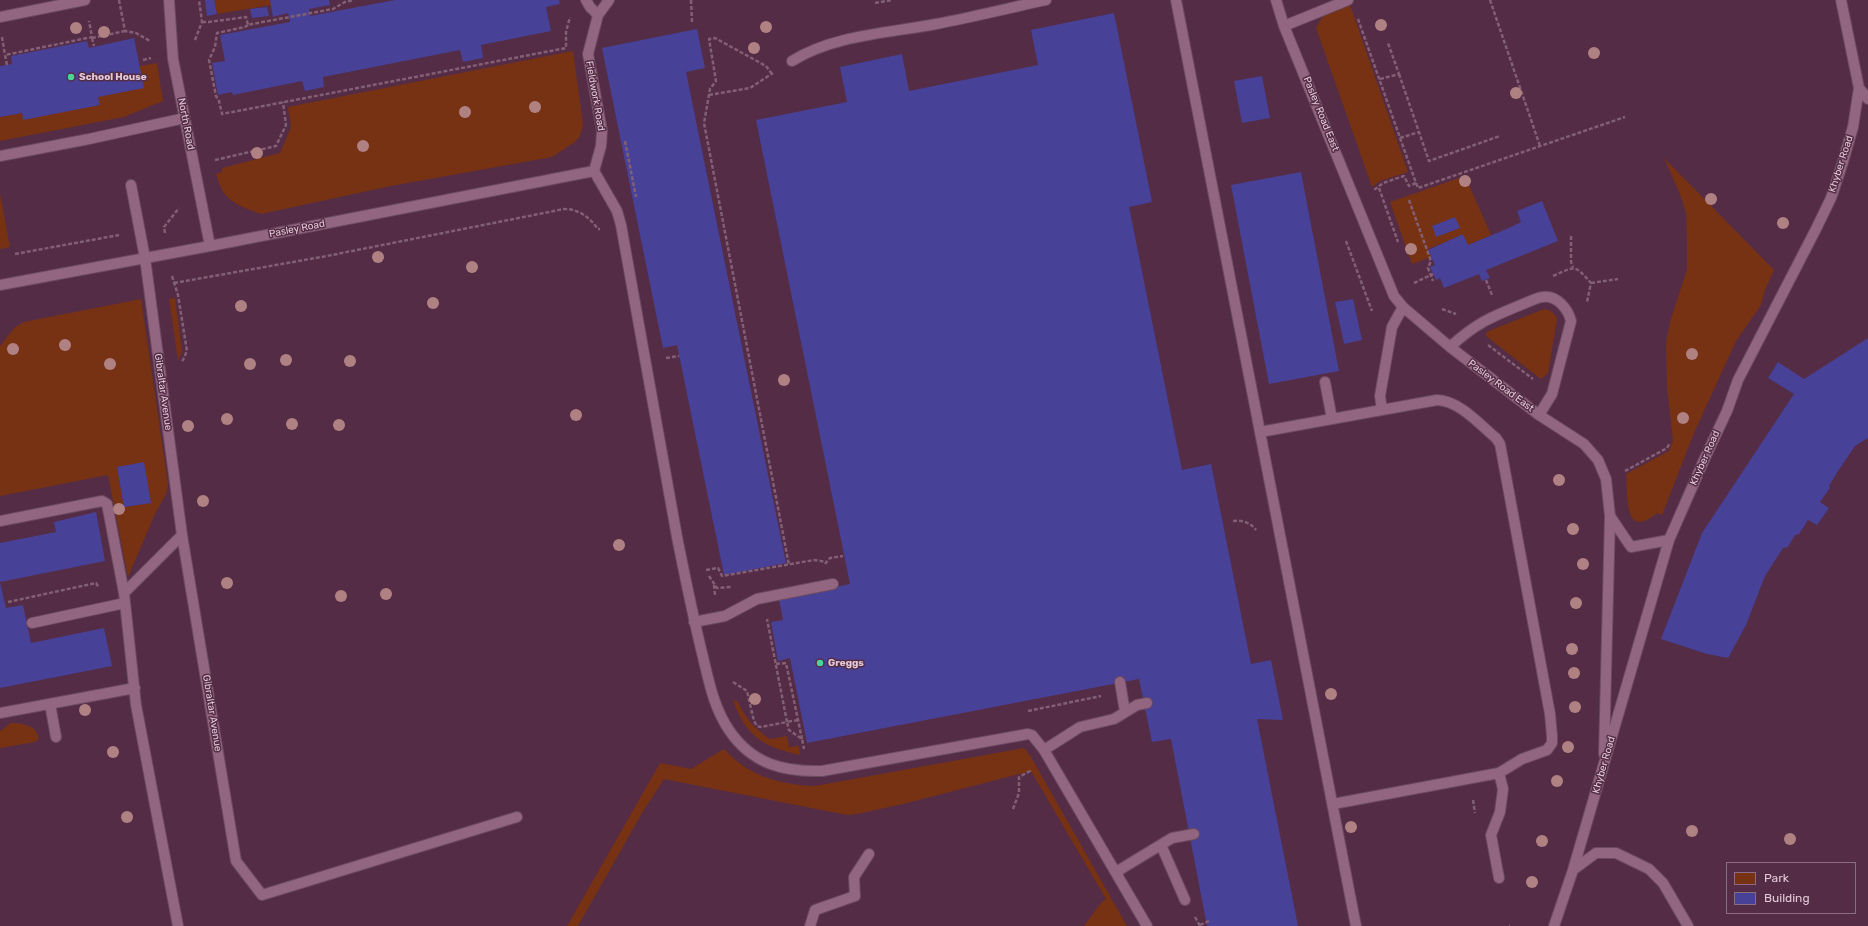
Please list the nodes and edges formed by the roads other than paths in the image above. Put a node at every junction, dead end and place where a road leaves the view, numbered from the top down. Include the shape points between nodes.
1 (84, 0) edge
2 (169, 0) edge
3 (586, 0) edge
4 (609, 0) edge
5 (1046, 0) edge
6 (1176, 0) edge
7 (1276, 0) edge
8 (1348, 0) edge
9 (1841, 0) edge
10 (1024, 2) edge
11 (598, 15) junction
12 (0, 17) edge
13 (1284, 26) junction
14 (792, 61) road end
15 (1859, 88) junction
16 (1868, 99) edge
17 (185, 118) junction
18 (0, 156) edge
19 (594, 172) junction
20 (131, 185) dead end
21 (210, 246) junction
22 (145, 258) junction
23 (0, 285) edge
24 (1403, 307) junction
25 (1450, 347) junction
26 (1325, 382) dead end
27 (1382, 410) junction
28 (1539, 415) junction
29 (1332, 419) junction
30 (1260, 432) junction
31 (1610, 516) junction
32 (0, 521) edge
33 (182, 535) junction
34 (1669, 540) junction
35 (833, 584) dead end
36 (124, 598) junction
37 (694, 622) junction
38 (32, 623) dead end
39 (1120, 682) dead end
40 (135, 688) junction
41 (1147, 703) dead end
42 (50, 704) junction
43 (1125, 712) junction
44 (0, 714) edge
45 (56, 737) dead end
46 (1044, 750) junction
47 (1603, 768) junction
48 (1499, 773) junction
49 (1333, 804) junction
50 (517, 817) dead end
51 (1194, 834) dead end
52 (1160, 845) junction
53 (869, 854) dead end
54 (1573, 870) junction
55 (1116, 872) junction
56 (1499, 878) dead end
57 (1185, 900) dead end
58 (178, 926) edge
59 (810, 926) edge
60 (1147, 926) edge
61 (1356, 926) edge
62 (1554, 926) edge
63 (1688, 926) edge

1 - 12 lane
2 - 17 lane, North Road via 173,59
3 - 11 lane
4 - 11 lane, Fieldwork Road
5 - 10 lane
6 - 30 lane
7 - 13 lane, Pasley Road East
8 - 13 lane
9 - 15 lane, Khyber Road
10 - 14 lane via 938,23 830,43
11 - 19 lane, Fieldwork Road via 588,54 602,131
13 - 24 lane, Pasley Road East via 1390,287
15 - 16 lane
15 - 34 lane, Khyber Road via 1849,143 1830,198 1738,380 1727,411
17 - 18 lane
17 - 21 lane, North Road
19 - 21 lane, Pasley Road
19 - 37 lane via 614,205 621,225
20 - 22 lane, Gibraltar Avenue
21 - 22 lane, Pasley Road
22 - 23 lane, Pasley Road
22 - 33 lane, Gibraltar Avenue
24 - 25 lane, Pasley Road East
24 - 27 lane via 1392,327 1380,396
25 - 28 lane, Pasley Road East
25 - 28 lane via 1488,318 1544,296 1561,303 1569,313 1571,321 1552,394
26 - 29 lane
27 - 29 lane
27 - 48 lane via 1445,400 1459,407 1500,444 1552,743 1547,750 1522,759
28 - 31 lane, Pasley Road East via 1584,444 1598,460 1606,479
29 - 30 lane
30 - 49 lane
31 - 34 lane via 1631,547
31 - 47 lane, Pasley Road East
32 - 36 lane via 105,502
33 - 36 lane
33 - 50 lane, Gibraltar Avenue via 236,861 262,895
34 - 47 lane, Khyber Road
35 - 37 lane via 763,598 724,616
36 - 38 lane
36 - 40 lane
37 - 46 lane via 712,696 721,718 747,751 775,766 799,772 822,771 1028,734 1032,735
39 - 43 lane
40 - 42 lane
40 - 58 lane via 136,705
41 - 43 lane
42 - 44 lane
42 - 45 lane
43 - 46 lane via 1114,719 1080,727
46 - 55 lane
47 - 54 lane, Khyber Road
48 - 49 lane
48 - 56 lane via 1503,789 1500,812 1491,835
49 - 61 lane
51 - 52 lane via 1172,838
52 - 55 lane
52 - 57 lane
53 - 59 lane via 854,877 855,896 815,910
54 - 62 lane, Khyber Road
54 - 63 lane via 1596,853 1616,853 1649,869 1663,883
55 - 60 lane

